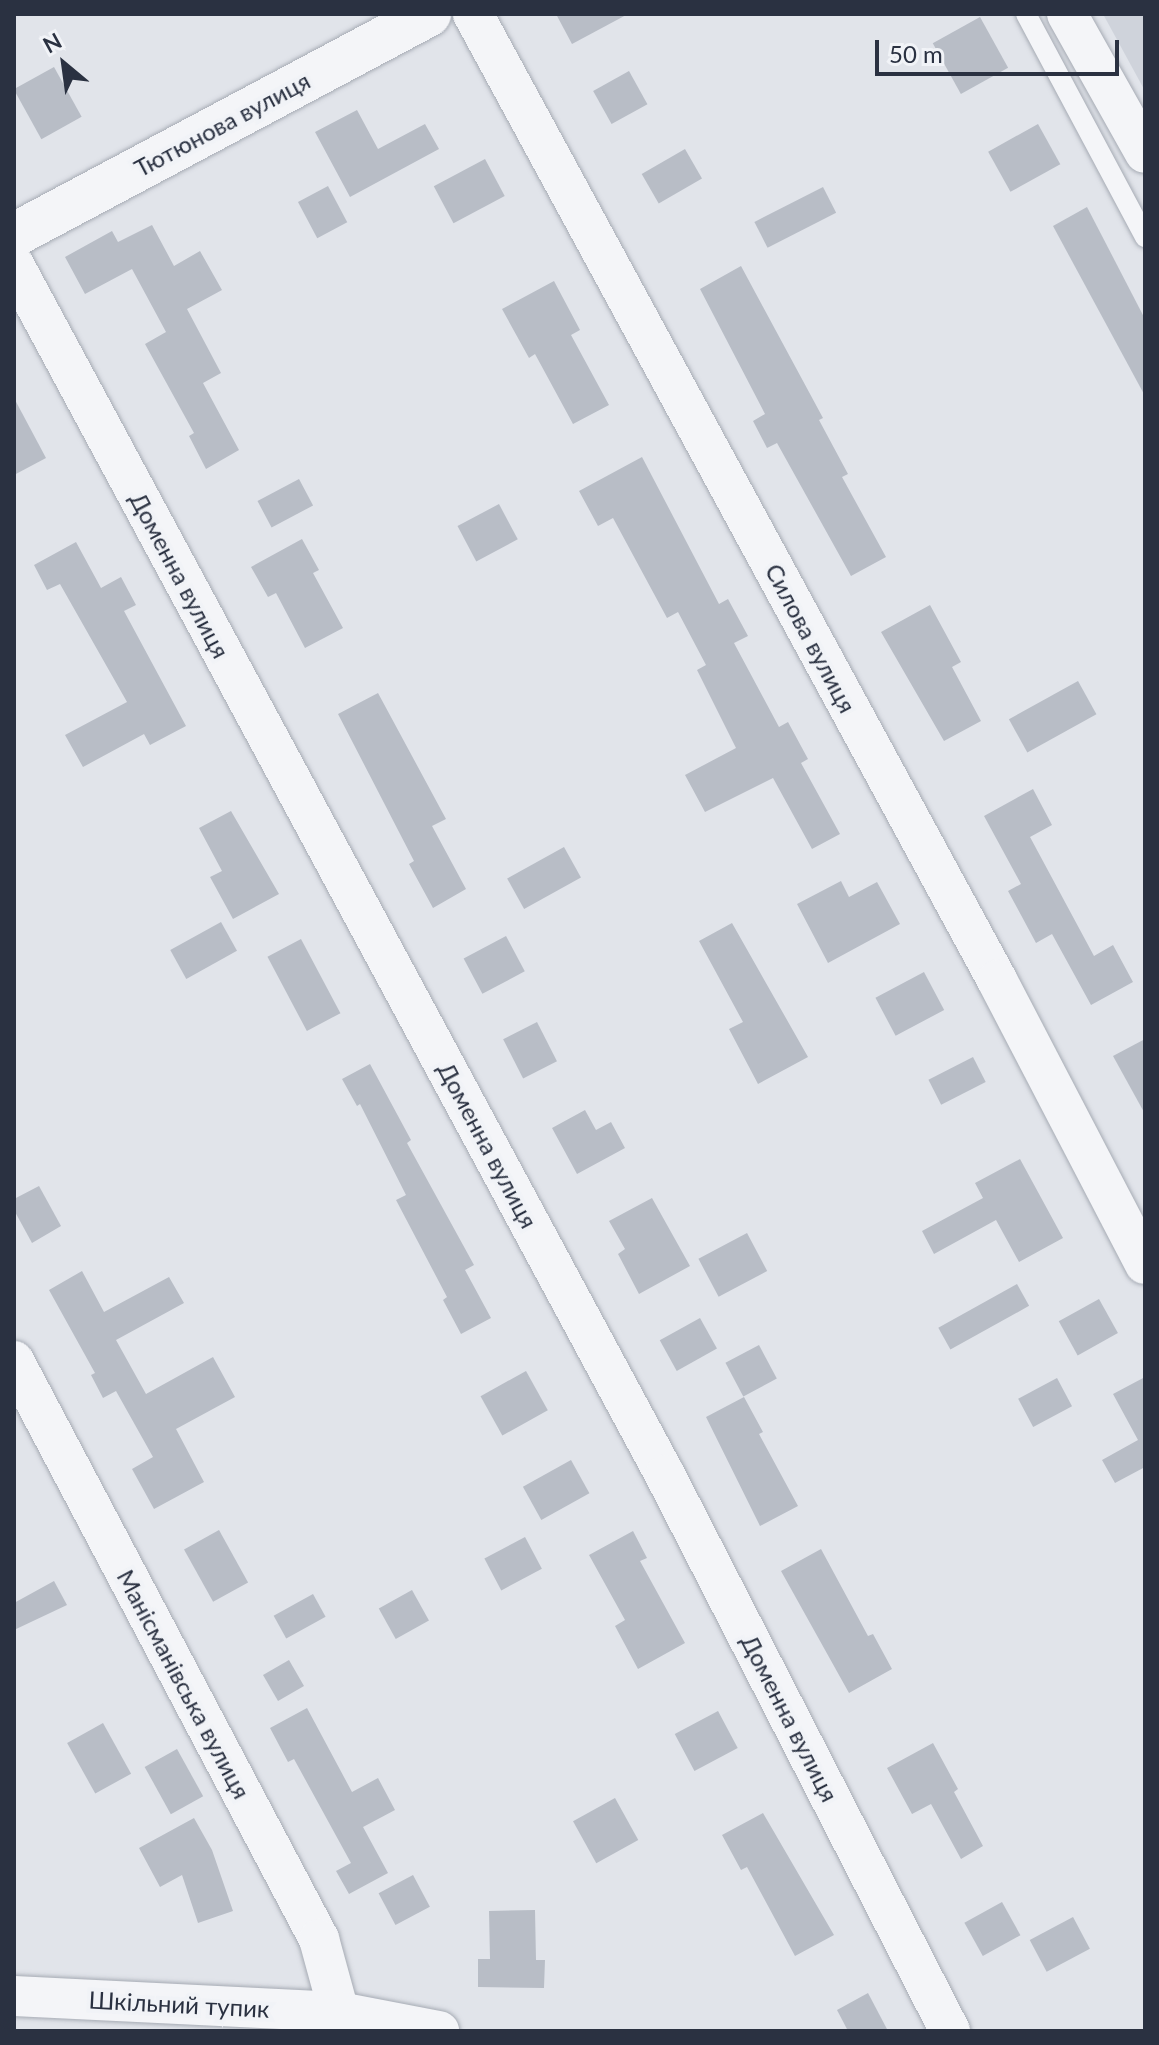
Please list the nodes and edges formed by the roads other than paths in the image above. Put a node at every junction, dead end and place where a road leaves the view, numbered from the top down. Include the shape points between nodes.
1 (429, 14) edge
2 (473, 14) edge
3 (1026, 14) edge
4 (1067, 14) edge
5 (1145, 153) edge
6 (14, 235) edge
7 (1145, 237) edge
8 (14, 265) edge
9 (1145, 1264) edge
10 (14, 1361) edge
11 (14, 1996) edge
12 (339, 2012) junction
13 (439, 2031) edge
14 (950, 2031) edge

1 - 6 street, Тютюнова вулиця
2 - 9 street, Силова вулиця via 997,980
3 - 7 lane
4 - 5 street
8 - 14 street, Доменна вулиця via 665,1475
10 - 12 street, Манісманівська вулиця via 319,1939
11 - 12 street, Шкільний тупик
12 - 13 street, Шкільний тупик

